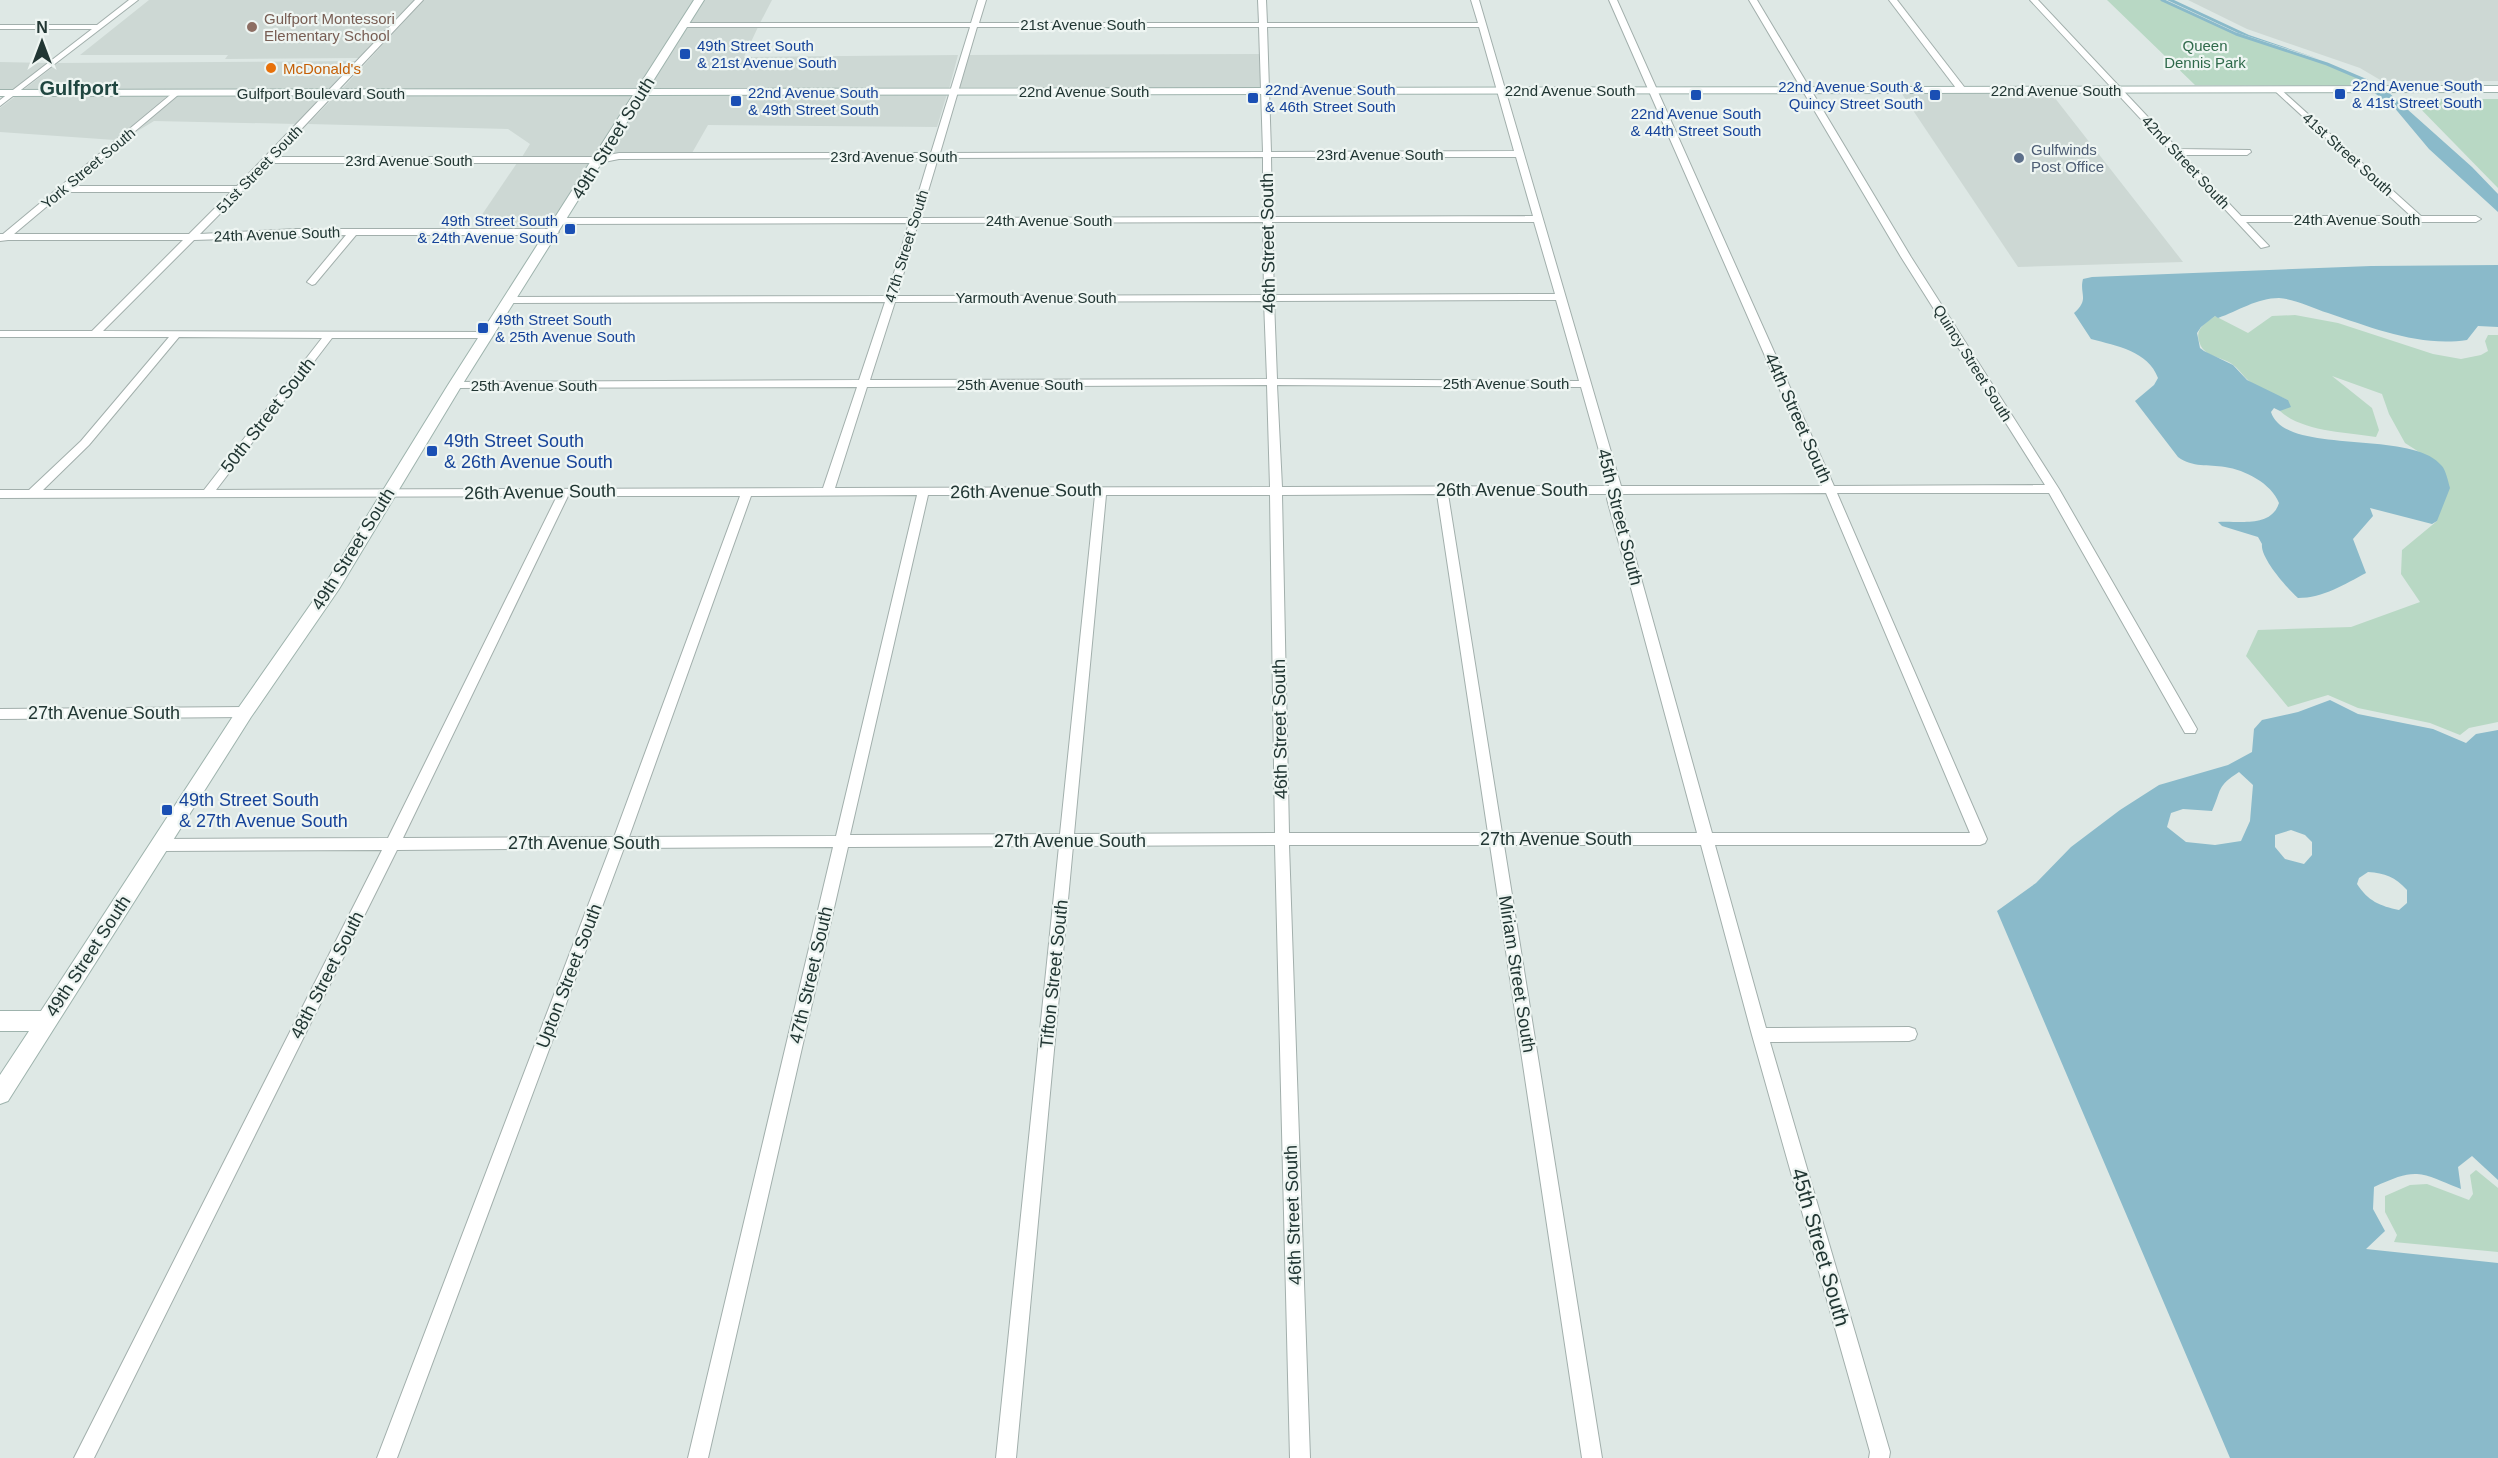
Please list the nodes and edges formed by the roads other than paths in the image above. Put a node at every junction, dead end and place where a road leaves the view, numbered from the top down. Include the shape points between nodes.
1 (134, 0) edge
2 (419, 0) edge
3 (699, 0) edge
4 (982, 0) edge
5 (1262, 0) edge
6 (1475, 0) edge
7 (1612, 0) edge
8 (1753, 0) edge
9 (1893, 0) edge
10 (2034, 0) edge
11 (1263, 24) junction
12 (683, 25) junction
13 (972, 25) junction
14 (1482, 25) junction
15 (0, 27) edge
16 (99, 27) junction
17 (2118, 89) junction
18 (2278, 89) junction
19 (2498, 89) edge
20 (1502, 90) junction
21 (1652, 90) junction
22 (1807, 90) junction
23 (1962, 90) junction
24 (953, 91) junction
25 (1266, 91) junction
26 (641, 92) junction
27 (0, 93) edge
28 (14, 93) junction
29 (175, 93) junction
30 (332, 93) junction
31 (0, 104) edge
32 (2176, 152) junction
33 (2247, 152) dead end
34 (1521, 154) junction
35 (1266, 155) junction
36 (933, 156) junction
37 (268, 160) junction
38 (599, 160) junction
39 (63, 189) junction
40 (240, 189) junction
41 (1268, 219) junction
42 (1537, 219) junction
43 (2238, 219) junction
44 (2419, 219) junction
45 (2476, 219) dead end
46 (914, 220) junction
47 (558, 226) junction
48 (353, 232) junction
49 (191, 237) junction
50 (2, 239) edge
51 (2264, 246) dead end
52 (312, 282) dead end
53 (1269, 297) junction
54 (1561, 297) junction
55 (891, 298) junction
56 (511, 300) junction
57 (0, 334) edge
58 (95, 334) junction
59 (176, 335) junction
60 (329, 335) junction
61 (488, 336) junction
62 (1273, 382) junction
63 (1585, 384) junction
64 (455, 385) junction
65 (864, 385) junction
66 (2053, 489) junction
67 (1101, 490) junction
68 (1276, 490) junction
69 (1442, 490) junction
70 (1616, 490) junction
71 (1830, 490) junction
72 (565, 491) junction
73 (747, 492) junction
74 (828, 492) junction
75 (923, 493) junction
76 (0, 494) edge
77 (32, 494) junction
78 (207, 494) junction
79 (388, 494) junction
80 (245, 712) junction
81 (0, 714) edge
82 (2190, 729) dead end
83 (1282, 839) junction
84 (1706, 839) junction
85 (1980, 839) joint
86 (1496, 840) junction
87 (1067, 841) junction
88 (842, 842) junction
89 (393, 843) junction
90 (620, 843) junction
91 (161, 845) junction
92 (0, 1021) edge
93 (46, 1021) junction
94 (1909, 1034) dead end
95 (1760, 1035) junction
96 (0, 1094) edge
97 (84, 1458) edge
98 (387, 1458) edge
99 (698, 1458) edge
100 (1006, 1458) edge
101 (1300, 1458) edge
102 (1592, 1458) edge
103 (1879, 1458) edge

1 - 16 street
2 - 30 street, 51st Street South
3 - 12 main road, 49th Street South
4 - 13 street, 47th Street South
5 - 11 street, 46th Street South
6 - 14 street, 45th Street South
7 - 21 street, 44th Street South
8 - 22 street, Quincy Street South
9 - 23 street
10 - 17 street, 42nd Street South
11 - 13 street, 21st Avenue South
11 - 14 street, 21st Avenue South
11 - 25 street, 46th Street South
12 - 13 street, 21st Avenue South
12 - 26 main road, 49th Street South
13 - 24 street, 47th Street South
14 - 20 street, 45th Street South
15 - 16 street
16 - 28 street
17 - 18 main road, 22nd Avenue South
17 - 23 main road, 22nd Avenue South
17 - 32 street, 42nd Street South
18 - 19 main road, 22nd Avenue South
18 - 44 street, 41st Street South
20 - 21 main road, 22nd Avenue South
20 - 25 main road, 22nd Avenue South
20 - 34 street, 45th Street South
21 - 22 main road, 22nd Avenue South
21 - 71 street, 44th Street South
22 - 23 main road, 22nd Avenue South
22 - 66 street, Quincy Street South via 1906,257
24 - 25 main road, 22nd Avenue South
24 - 26 main road, 22nd Avenue South
24 - 36 street, 47th Street South
25 - 35 street, 46th Street South
26 - 30 main road, Gulfport Boulevard South
26 - 38 main road, 49th Street South
27 - 28 main road, Gulfport Boulevard South
28 - 29 main road, Gulfport Boulevard South
28 - 31 street
29 - 30 main road, Gulfport Boulevard South
29 - 39 street, York Street South
30 - 37 street, 51st Street South
32 - 33 street
32 - 43 street, 42nd Street South
34 - 35 street, 23rd Avenue South
34 - 42 street, 45th Street South
35 - 36 street, 23rd Avenue South
35 - 41 street, 46th Street South
36 - 38 street, 23rd Avenue South via 619,156
36 - 46 street, 47th Street South
37 - 38 street, 23rd Avenue South
37 - 40 street, 51st Street South
38 - 47 main road, 49th Street South
39 - 40 street
39 - 50 street, York Street South
40 - 49 street, 51st Street South
41 - 42 street, 24th Avenue South
41 - 46 street, 24th Avenue South
41 - 53 street, 46th Street South
42 - 54 street, 45th Street South
43 - 44 street, 24th Avenue South
43 - 51 street, 42nd Street South
44 - 45 street, 24th Avenue South
46 - 47 street, 24th Avenue South
46 - 55 street, 47th Street South
47 - 48 street, 24th Avenue South
47 - 56 main road, 49th Street South
48 - 49 street, 24th Avenue South
48 - 52 street
49 - 50 street, 24th Avenue South
49 - 58 street, 51st Street South
53 - 54 street, Yarmouth Avenue South
53 - 55 street, Yarmouth Avenue South
53 - 62 street, 46th Street South
54 - 63 street, 45th Street South
55 - 56 street, Yarmouth Avenue South
55 - 65 street, 47th Street South
56 - 61 main road, 49th Street South
57 - 58 street
58 - 59 street
59 - 60 street
59 - 77 street via 85,443
60 - 61 street
60 - 78 street, 50th Street South
61 - 64 main road, 49th Street South
62 - 63 street, 25th Avenue South
62 - 65 street, 25th Avenue South
62 - 68 street, 46th Street South
63 - 70 street, 45th Street South
64 - 65 street, 25th Avenue South
64 - 79 main road, 49th Street South
65 - 74 street, 47th Street South
66 - 71 street, 26th Avenue South
66 - 82 street, Quincy Street South
67 - 68 street, 26th Avenue South
67 - 75 street, 26th Avenue South
67 - 87 street, Tifton Street South
68 - 69 street, 26th Avenue South
68 - 83 street, 46th Street South
69 - 70 street, 26th Avenue South
69 - 86 street, Miriam Street South
70 - 71 street, 26th Avenue South
70 - 84 street, 45th Street South via 1613,499
71 - 85 street, 44th Street South
72 - 73 street, 26th Avenue South
72 - 79 street, 26th Avenue South
72 - 89 street, 48th Street South
73 - 74 street, 26th Avenue South
73 - 90 street, Upton Street South
74 - 75 street, 26th Avenue South
75 - 88 street, 47th Street South
76 - 77 street, 26th Avenue South
77 - 78 street, 26th Avenue South
78 - 79 street, 26th Avenue South
79 - 80 main road, 49th Street South via 333,585
80 - 81 street, 27th Avenue South
80 - 91 main road, 49th Street South
83 - 86 street, 27th Avenue South
83 - 87 street, 27th Avenue South
83 - 101 street, 46th Street South
84 - 85 street, 27th Avenue South
84 - 86 street, 27th Avenue South
84 - 95 street, 45th Street South
86 - 102 street, Miriam Street South
87 - 88 street, 27th Avenue South
87 - 100 street, Tifton Street South
88 - 90 street, 27th Avenue South
88 - 99 street, 47th Street South
89 - 90 street, 27th Avenue South
89 - 91 street, 27th Avenue South
89 - 97 street, 48th Street South
90 - 98 street, Upton Street South
91 - 93 main road, 49th Street South
92 - 93 main road
93 - 96 main road, 49th Street South
94 - 95 street
95 - 103 street, 45th Street South

